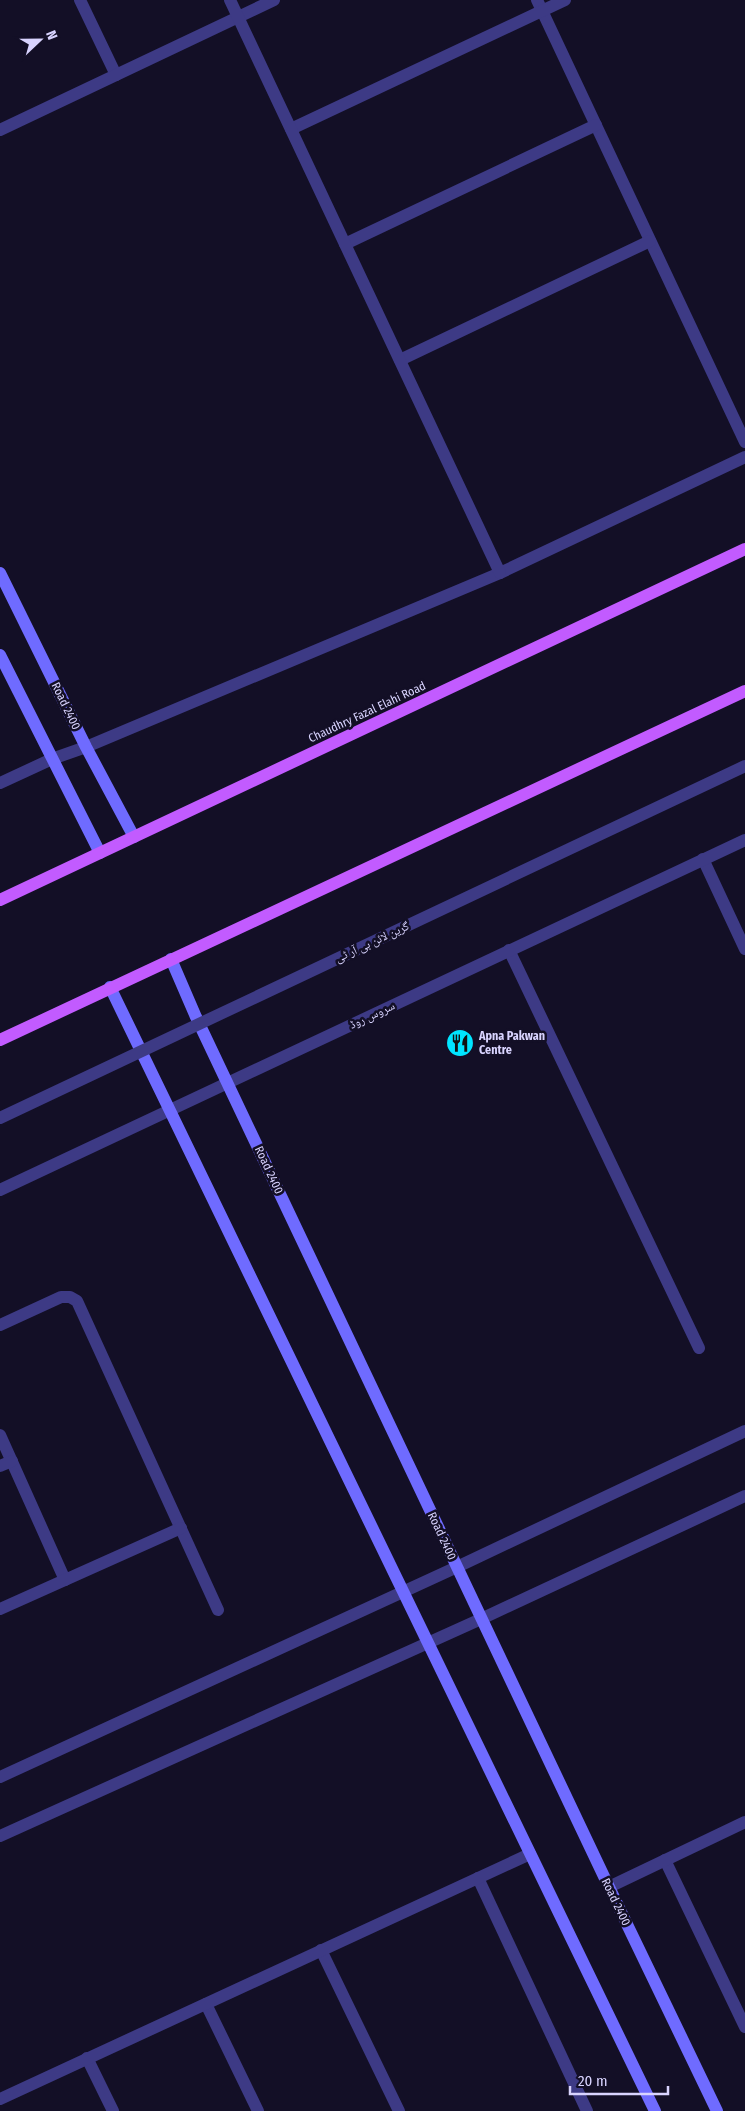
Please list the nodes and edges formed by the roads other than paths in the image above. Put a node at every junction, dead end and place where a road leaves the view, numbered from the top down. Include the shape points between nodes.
1 (80, 0) edge
2 (230, 0) edge
3 (274, 0) edge
4 (565, 0) edge
5 (540, 6) edge
6 (238, 17) junction
7 (116, 75) junction
8 (596, 125) junction
9 (291, 129) junction
10 (0, 130) edge
11 (650, 242) junction
12 (345, 244) junction
13 (400, 360) junction
14 (745, 442) edge
15 (745, 457) edge
16 (745, 549) edge
17 (0, 573) edge
18 (500, 573) junction
19 (0, 655) edge
20 (745, 691) edge
21 (86, 747) junction
22 (52, 758) junction
23 (745, 766) edge
24 (0, 784) edge
25 (134, 837) junction
26 (745, 840) edge
27 (100, 853) junction
28 (702, 860) junction
29 (0, 900) edge
30 (745, 949) edge
31 (509, 950) junction
32 (171, 959) junction
33 (110, 987) junction
34 (0, 1040) edge
35 (227, 1083) junction
36 (171, 1110) junction
37 (0, 1118) edge
38 (0, 1190) edge
39 (0, 1325) edge
40 (699, 1348) dead end
41 (745, 1431) edge
42 (0, 1435) edge
43 (6, 1464) edge
44 (745, 1496) edge
45 (181, 1528) junction
46 (457, 1567) junction
47 (65, 1580) junction
48 (404, 1591) junction
49 (0, 1609) edge
50 (218, 1610) dead end
51 (481, 1619) junction
52 (428, 1642) junction
53 (0, 1777) edge
54 (745, 1822) edge
55 (0, 1836) edge
56 (530, 1854) junction
57 (665, 1860) junction
58 (478, 1878) junction
59 (609, 1887) junction
60 (321, 1950) junction
61 (206, 2004) junction
62 (745, 2027) edge
63 (87, 2058) junction
64 (0, 2099) edge
65 (113, 2111) edge
66 (258, 2111) edge
67 (399, 2111) edge
68 (587, 2111) edge
69 (655, 2111) edge
70 (717, 2111) edge

1 - 7 street
2 - 6 street
3 - 6 street
4 - 5 street
5 - 8 street
5 - 9 street
6 - 7 street
6 - 9 street
7 - 10 street
8 - 11 street
8 - 12 street
9 - 12 street
11 - 13 street
11 - 14 street
12 - 13 street
13 - 18 street
15 - 18 street
16 - 25 main road, Chaudhry Fazal Elahi Road
17 - 21 main road, Road 2400
18 - 21 street
19 - 22 main road
20 - 32 main road
21 - 22 street
21 - 25 main road, Road 2400
22 - 24 street
22 - 27 main road
23 - 37 street, گرین لائن بی آر ٹی, bridge
25 - 27 main road, Chaudhry Fazal Elahi Road
26 - 28 street, سروس روڈ
27 - 29 main road, Chaudhry Fazal Elahi Road
28 - 30 street
28 - 31 street, سروس روڈ
31 - 35 street, سروس روڈ
31 - 40 street
32 - 33 main road
32 - 35 main road, Road 2400
33 - 34 main road
33 - 36 main road
35 - 36 street, سروس روڈ
35 - 46 main road, Road 2400
36 - 38 street, سروس روڈ
36 - 48 main road
39 - 45 street via 61,1297 77,1301
41 - 46 street
42 - 43 street
43 - 47 street
44 - 51 street
45 - 47 street
45 - 50 street
46 - 48 street
46 - 51 main road, Road 2400
47 - 49 street
48 - 52 main road
48 - 53 street
51 - 52 street
51 - 59 main road, Road 2400
52 - 55 street
52 - 56 main road
54 - 57 street
56 - 58 street
56 - 69 main road
57 - 59 street
57 - 62 street
58 - 60 street
58 - 68 street
59 - 70 main road, Road 2400
60 - 61 street
60 - 67 street
61 - 63 street
61 - 66 street
63 - 64 street
63 - 65 street

